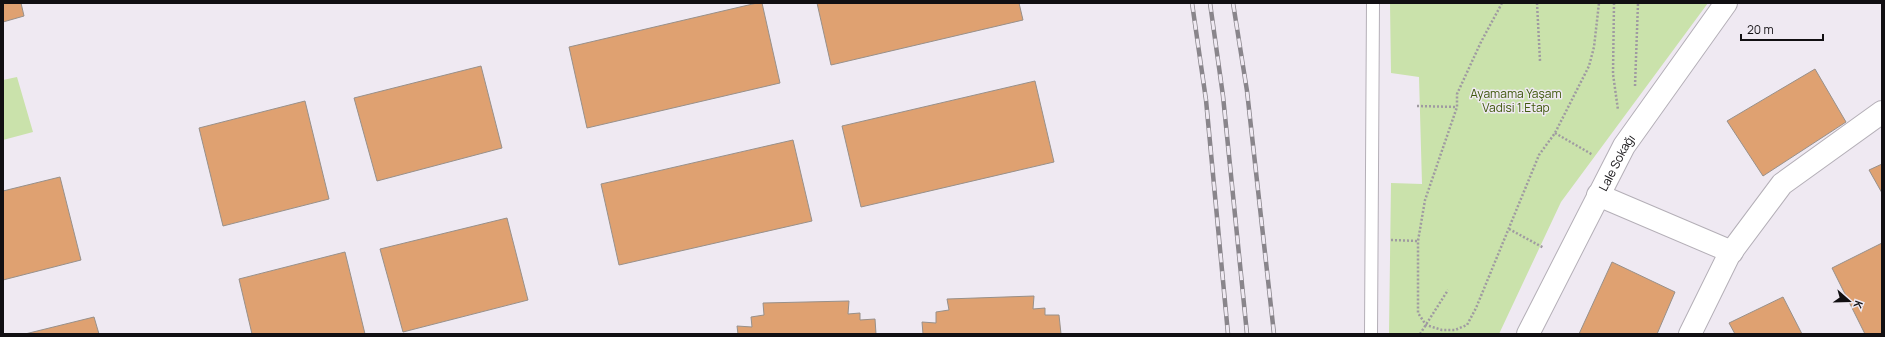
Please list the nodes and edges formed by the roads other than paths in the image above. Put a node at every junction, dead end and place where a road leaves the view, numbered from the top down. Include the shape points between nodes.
1 (1373, 3) edge
2 (1726, 3) edge
3 (1882, 112) edge
4 (1598, 195) junction
5 (1732, 252) junction
6 (1371, 334) edge
7 (1528, 334) edge
8 (1690, 334) edge

1 - 6 lane
2 - 4 street, Lale Sokağı via 1643,117
3 - 5 street via 1782,184
4 - 5 street
4 - 7 street, Lale Sokağı
5 - 8 street

